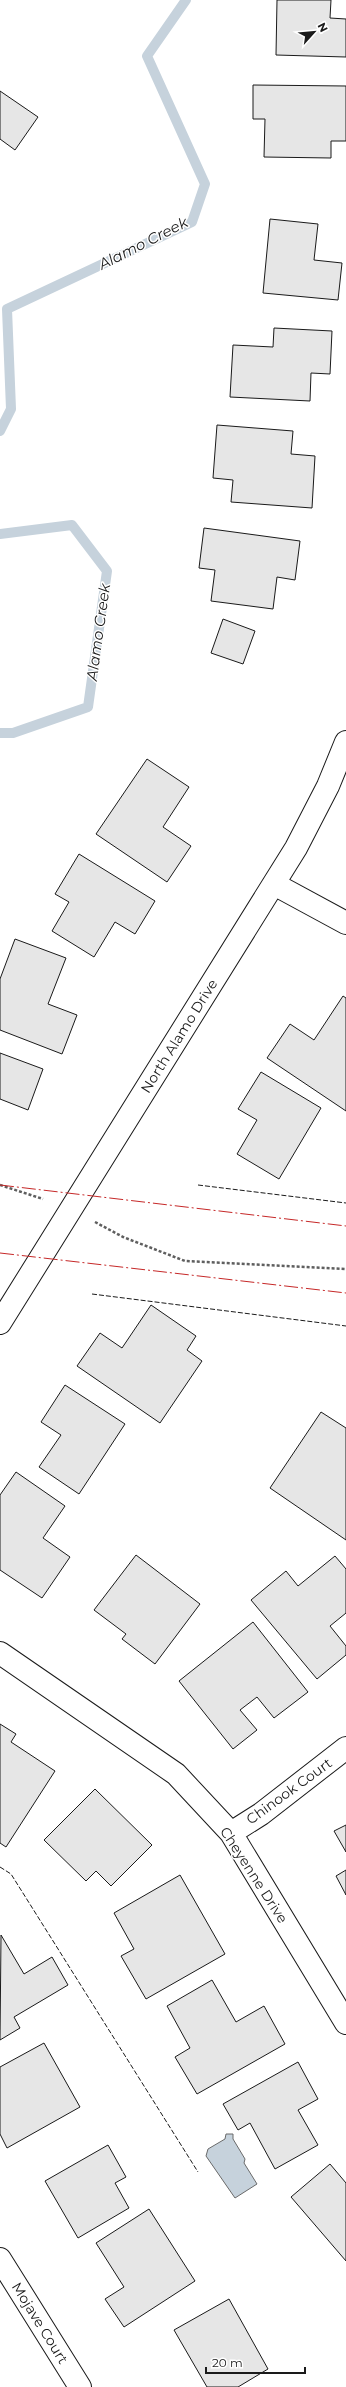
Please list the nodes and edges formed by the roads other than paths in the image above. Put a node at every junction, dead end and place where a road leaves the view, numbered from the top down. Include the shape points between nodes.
1 (346, 742) edge
2 (274, 884) junction
3 (346, 923) edge
4 (0, 1323) edge
5 (0, 1653) edge
6 (346, 1748) edge
7 (231, 1833) junction
8 (346, 2023) edge
9 (0, 2259) edge
10 (80, 2387) edge

1 - 2 street, North Alamo Drive via 328,786
2 - 3 street
2 - 4 street, North Alamo Drive
5 - 7 street, Cheyenne Drive via 176,1774
6 - 7 street, Chinook Court via 267,1809
7 - 8 street, Cheyenne Drive
9 - 10 street, Mojave Court

